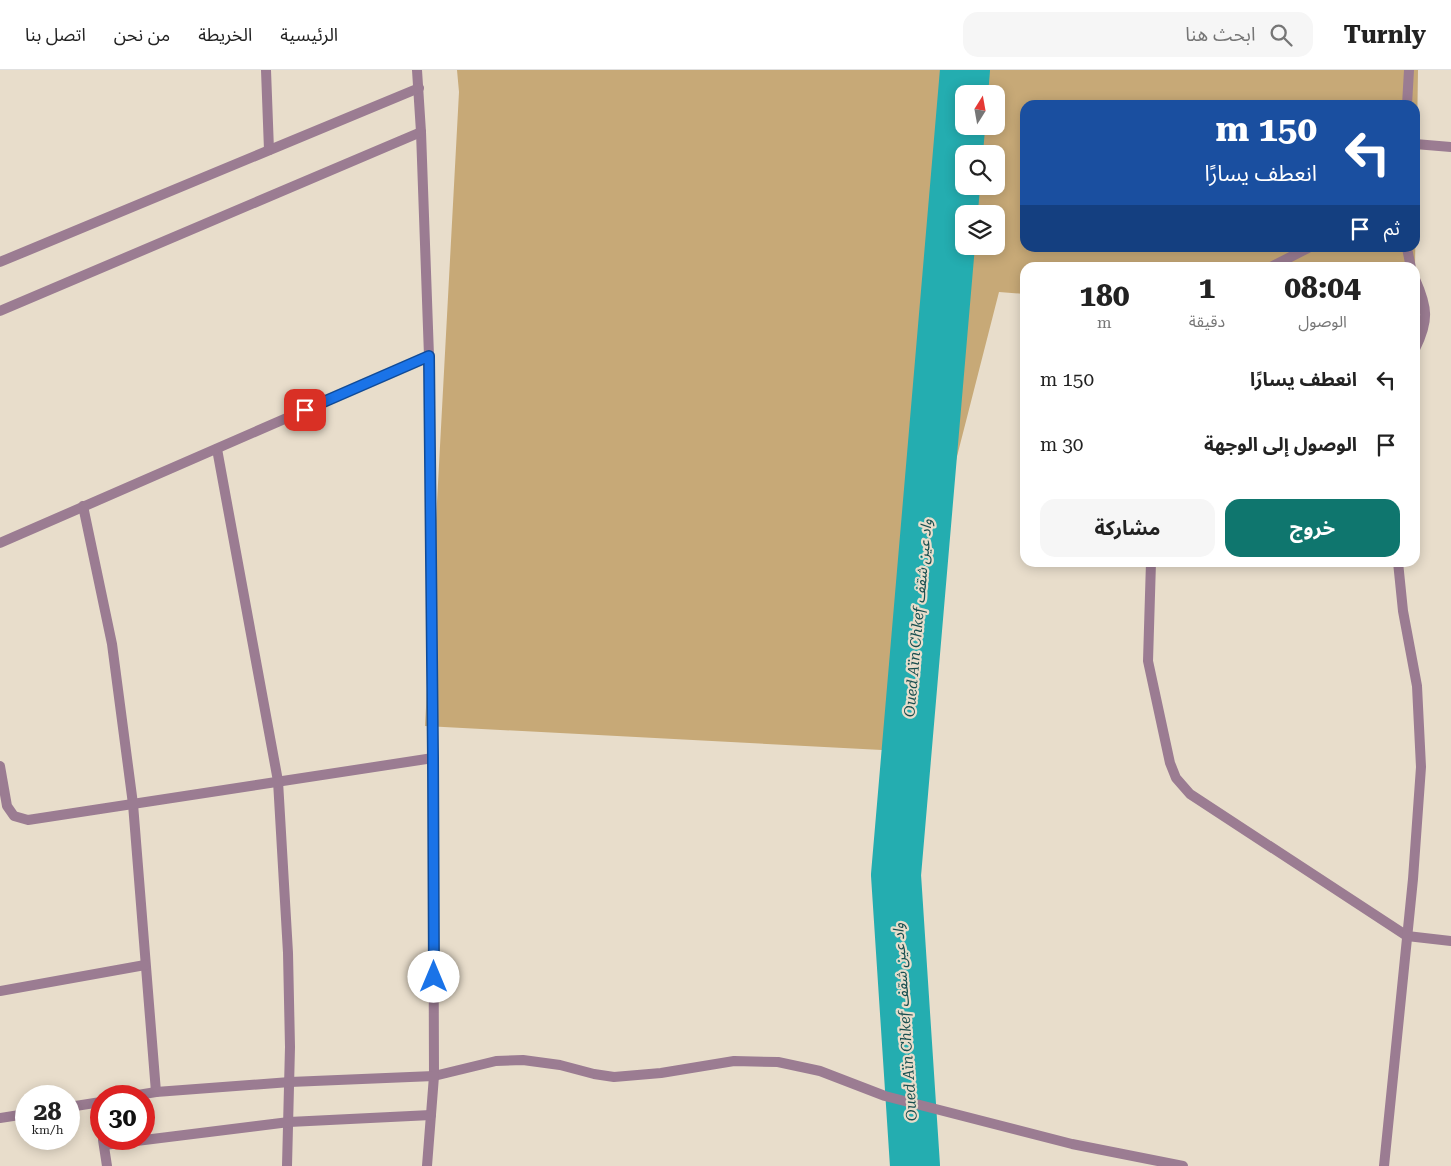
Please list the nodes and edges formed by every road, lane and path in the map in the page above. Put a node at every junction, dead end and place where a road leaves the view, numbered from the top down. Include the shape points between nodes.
1 (266, 70) edge
2 (417, 70) edge
3 (1408, 70) edge
4 (419, 88) junction
5 (1407, 100) edge
6 (421, 132) junction
7 (1420, 144) edge
8 (1451, 147) edge
9 (269, 150) junction
10 (1300, 252) edge
11 (0, 262) edge
12 (1281, 262) edge
13 (1420, 293) edge
14 (0, 312) edge
15 (1420, 339) edge
16 (429, 356) junction
17 (217, 449) junction
18 (83, 506) junction
19 (0, 543) edge
20 (1151, 567) edge
21 (1399, 567) edge
22 (433, 758) junction
23 (0, 766) edge
24 (278, 781) junction
25 (134, 804) junction
26 (1408, 936) junction
27 (1451, 941) edge
28 (145, 965) junction
29 (0, 991) edge
30 (434, 1076) junction
31 (290, 1082) junction
32 (156, 1092) joint
33 (431, 1115) junction
34 (15, 1116) edge
35 (0, 1118) edge
36 (289, 1122) junction
37 (155, 1136) edge
38 (105, 1150) edge
39 (107, 1166) edge
40 (287, 1166) edge
41 (427, 1166) edge
42 (1183, 1166) edge
43 (1384, 1166) edge

1 - 9 street
2 - 4 street
3 - 5 street
4 - 6 street
4 - 9 street
6 - 14 street
6 - 16 street
7 - 8 street
9 - 11 street
10 - 12 street
13 - 15 street via 1425,306 1425,320
16 - 17 street
16 - 22 street
17 - 18 street
17 - 24 street
18 - 19 street
18 - 25 street via 112,644
20 - 26 street via 1148,661 1176,778 1190,794
21 - 26 street via 1417,686 1421,767
22 - 24 street
22 - 30 street
23 - 25 street via 7,806 14,816 28,820
24 - 25 street
24 - 31 street via 288,953
25 - 28 street
26 - 27 street
26 - 43 street
28 - 29 street
28 - 32 street
30 - 31 street
30 - 33 street
30 - 42 street via 496,1061 560,1064 614,1076 660,1073 716,1062 778,1062 820,1071 885,1096 1072,1144
31 - 32 street
31 - 36 street
33 - 36 street
33 - 41 street
34 - 35 street
36 - 37 street
36 - 40 street
38 - 39 street

